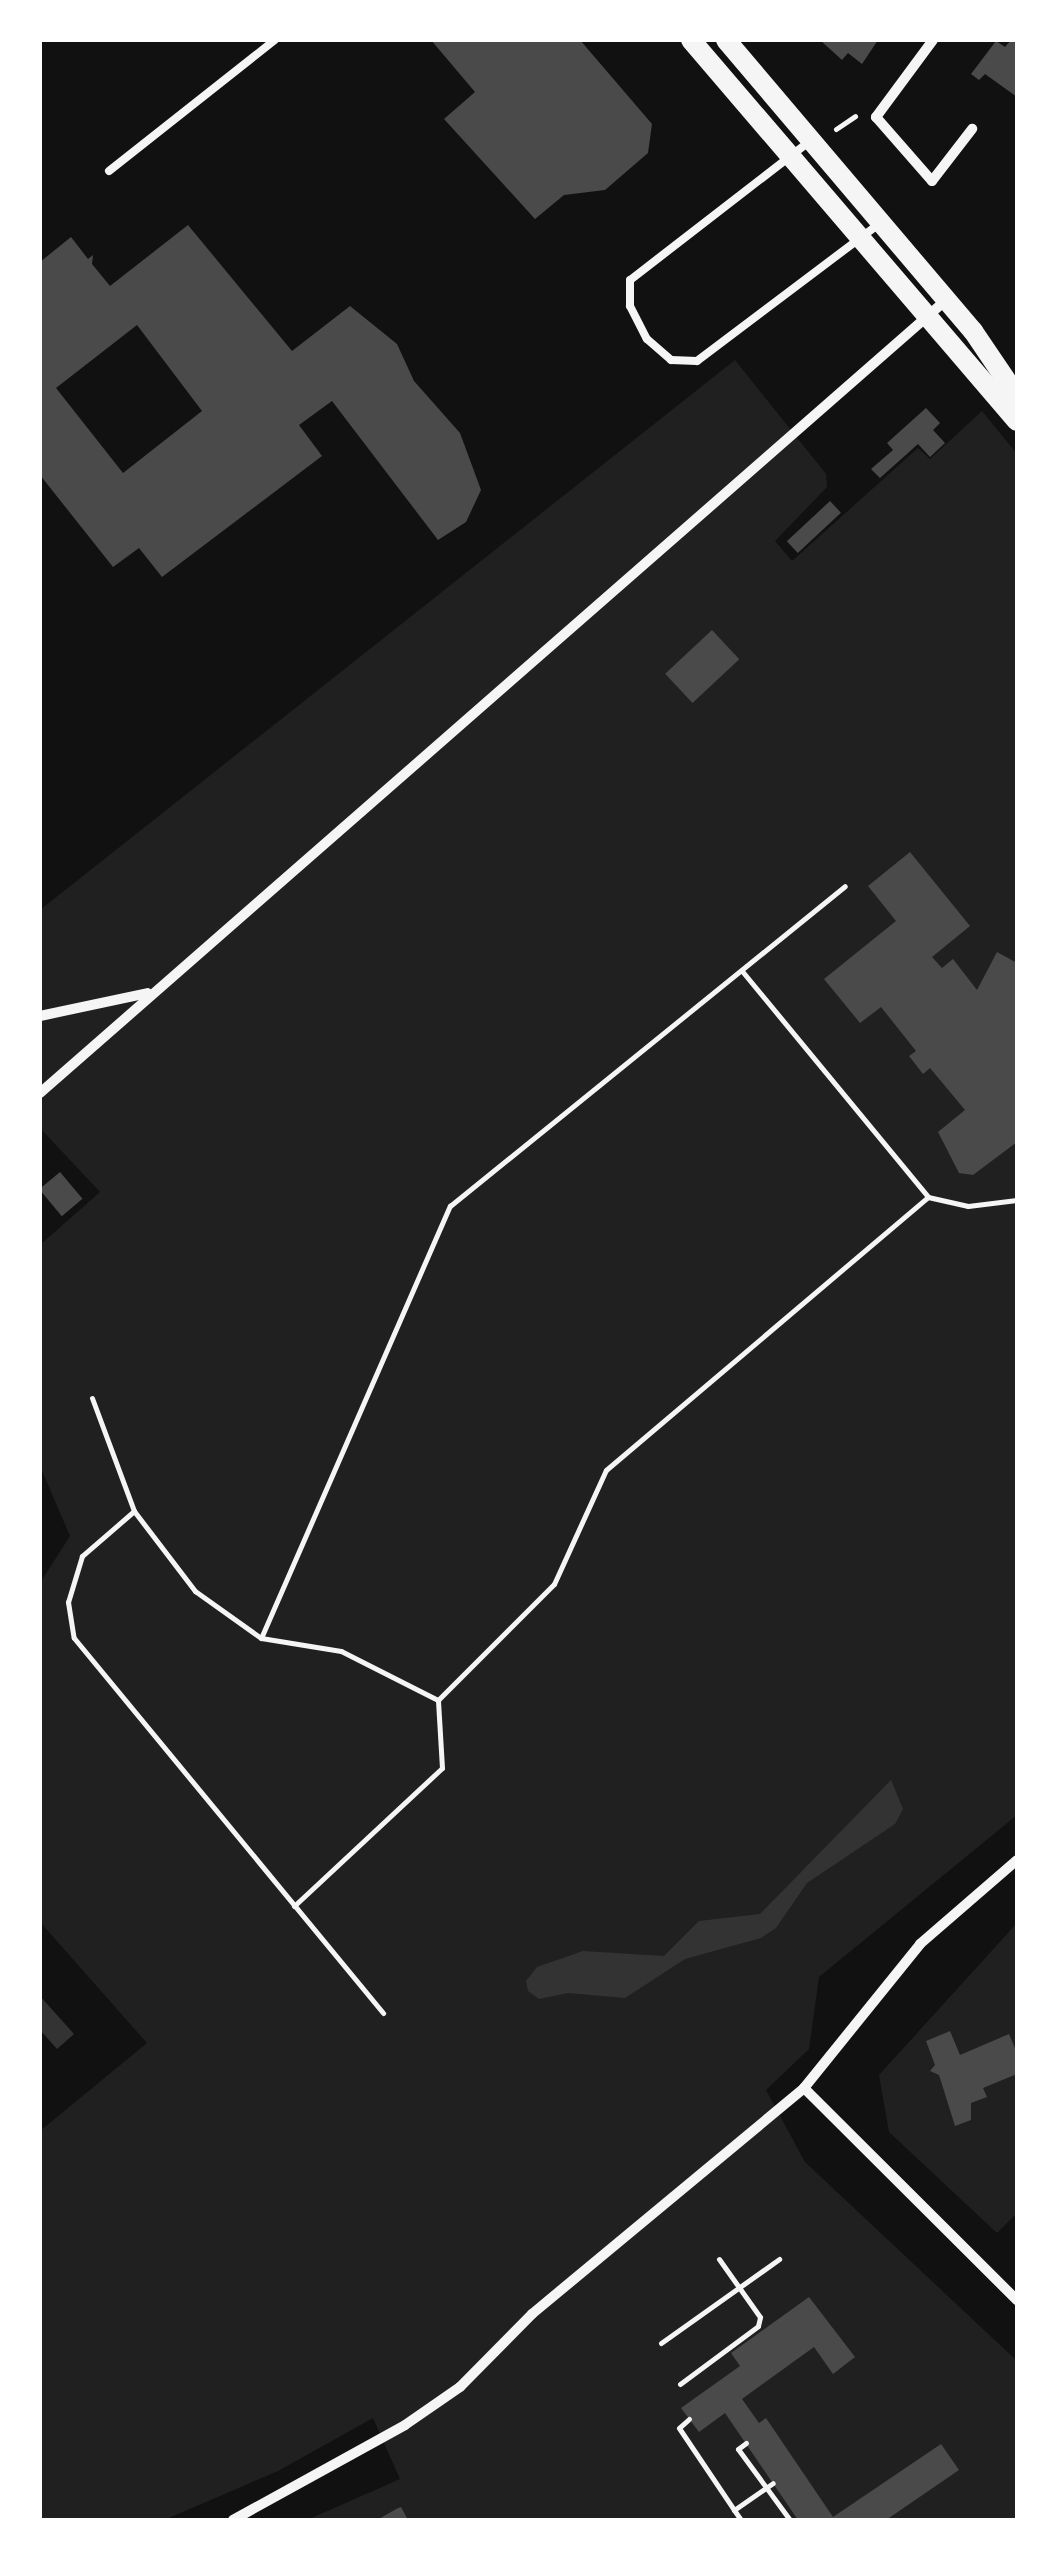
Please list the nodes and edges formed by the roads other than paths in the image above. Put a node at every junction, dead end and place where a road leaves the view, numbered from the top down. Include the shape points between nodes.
1 (275, 40) edge
2 (690, 40) edge
3 (726, 40) edge
4 (933, 40) edge
5 (972, 129) dead end
6 (820, 136) junction
7 (791, 154) junction
8 (109, 170) dead end
9 (880, 223) junction
10 (859, 238) junction
11 (946, 299) junction
12 (927, 316) junction
13 (1017, 396) edge
14 (1017, 422) edge
15 (158, 989) junction
16 (40, 1016) edge
17 (40, 1093) edge
18 (1017, 1860) edge
19 (804, 2088) junction
20 (1017, 2300) edge
21 (258, 2508) junction
22 (234, 2520) edge
23 (264, 2520) edge

1 - 8 lane
2 - 7 main road
3 - 6 main road
4 - 5 street via 876,117 932,180
6 - 7 lane
6 - 9 main road
7 - 10 main road
7 - 10 lane via 630,280 630,306 647,339 671,360 697,361
9 - 10 lane
9 - 11 main road
10 - 12 main road
11 - 12 street
11 - 13 main road
12 - 14 main road
12 - 15 street
15 - 16 street
15 - 17 street
18 - 19 street via 920,1944
19 - 20 street
19 - 21 street via 546,2303 436,2406
21 - 22 street
21 - 23 street

